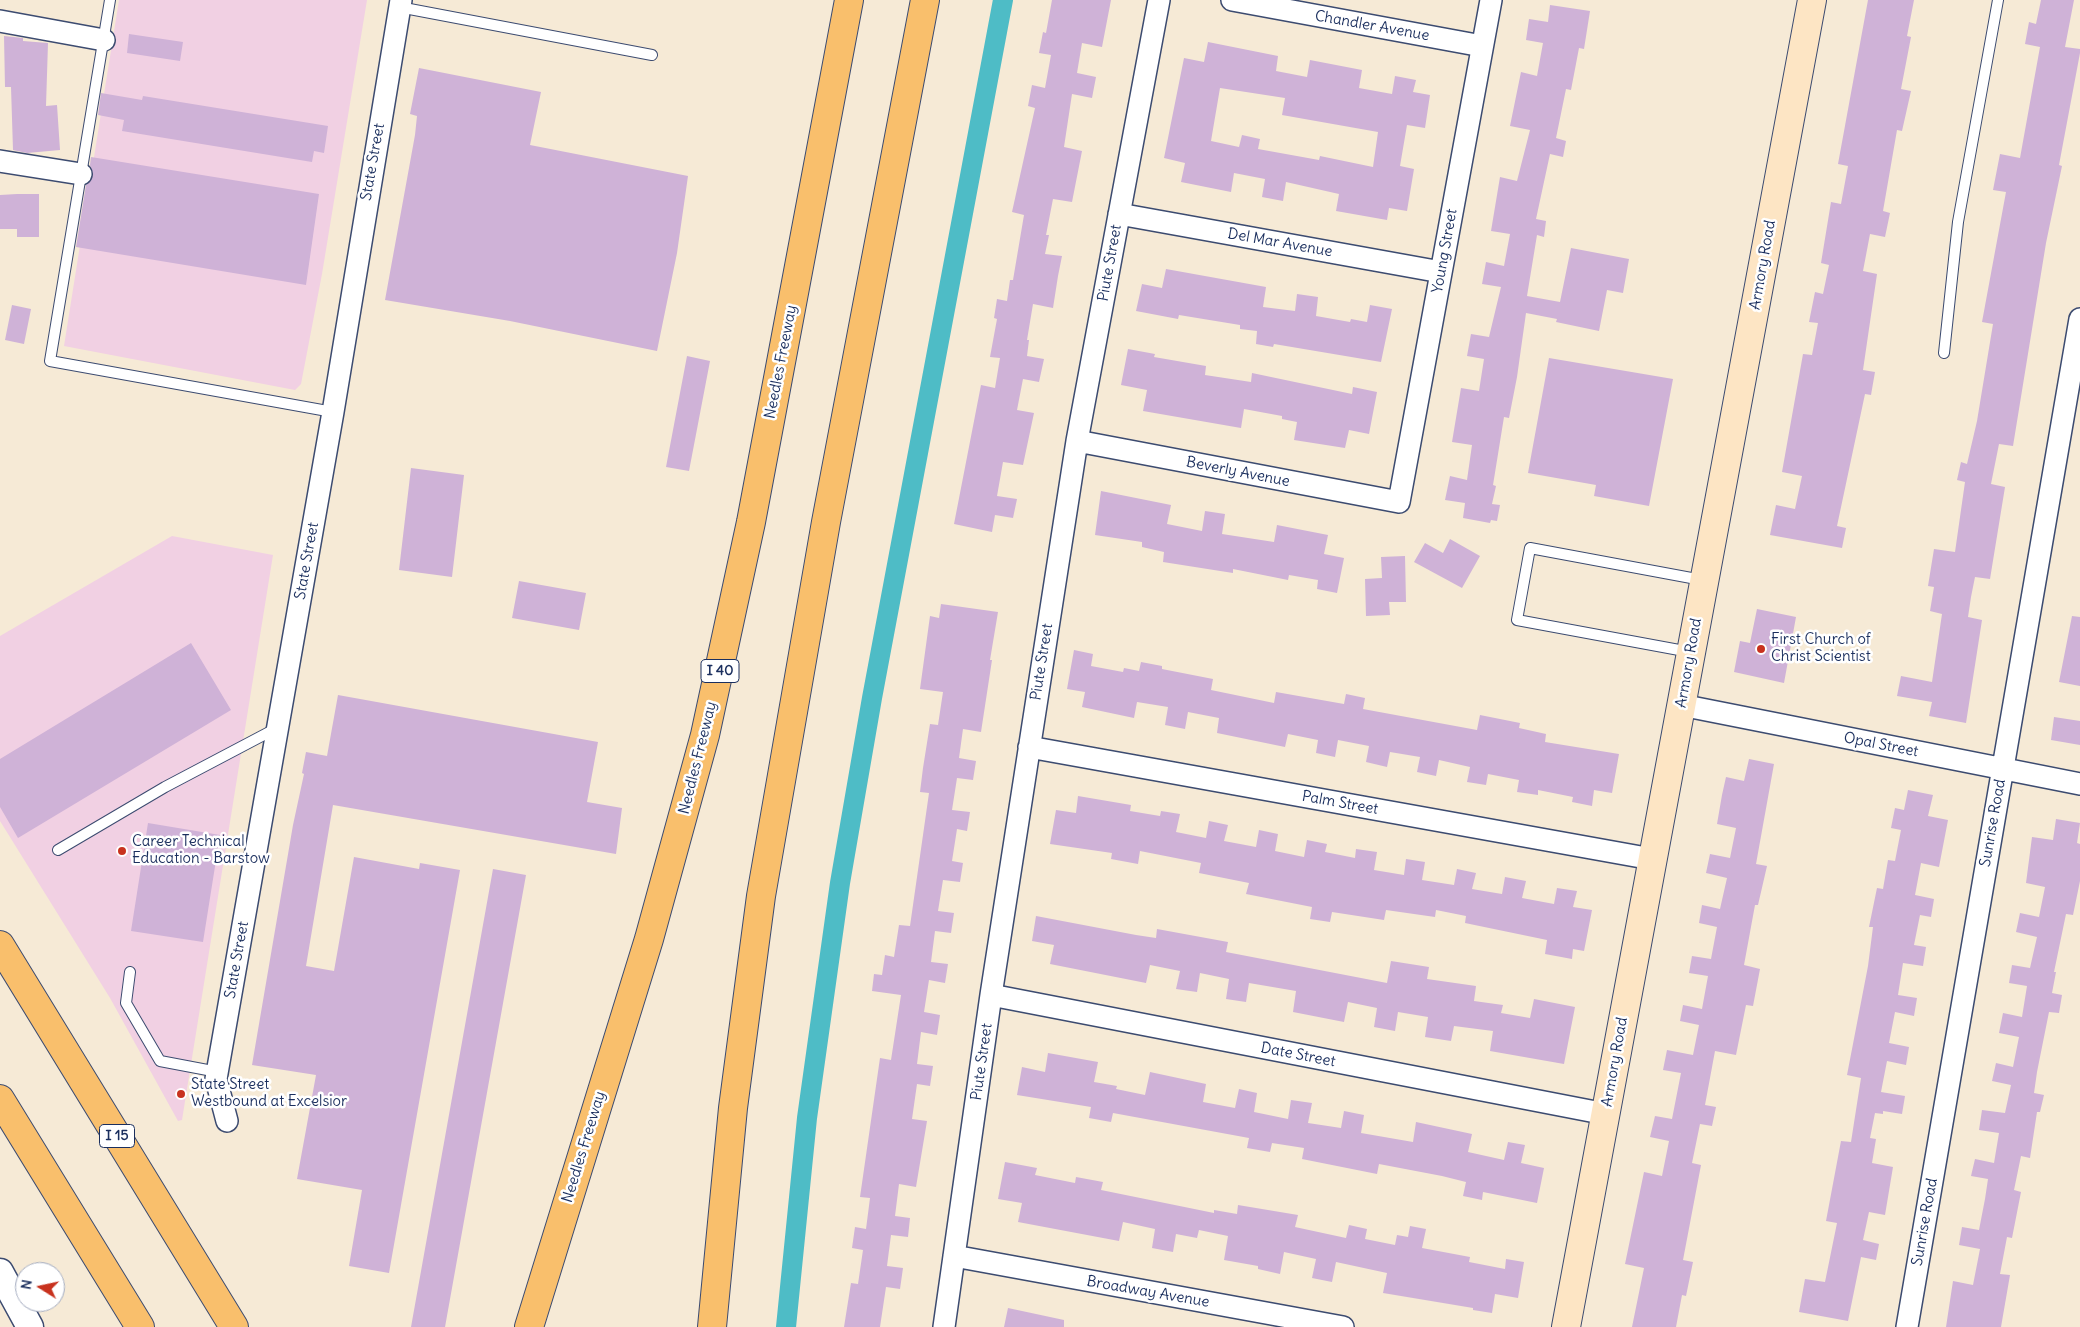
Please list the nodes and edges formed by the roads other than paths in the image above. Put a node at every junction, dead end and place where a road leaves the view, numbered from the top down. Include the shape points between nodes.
1 (110, 0) edge
2 (849, 0) edge
3 (925, 0) edge
4 (1159, 0) edge
5 (1232, 0) edge
6 (1491, 0) edge
7 (1812, 0) edge
8 (1998, 0) edge
9 (400, 4) edge
10 (0, 21) edge
11 (104, 40) junction
12 (1482, 46) junction
13 (652, 55) dead end
14 (0, 161) edge
15 (81, 174) junction
16 (1119, 214) junction
17 (1441, 272) junction
18 (2080, 319) edge
19 (1944, 353) dead end
20 (333, 412) junction
21 (1077, 441) junction
22 (1398, 502) joint
23 (1704, 581) junction
24 (1691, 652) junction
25 (1681, 705) junction
26 (278, 728) junction
27 (1029, 747) junction
28 (2002, 768) junction
29 (2080, 784) edge
30 (58, 850) dead end
31 (1652, 859) junction
32 (0, 945) edge
33 (130, 972) dead end
34 (991, 995) junction
35 (218, 1072) junction
36 (0, 1099) edge
37 (1606, 1114) junction
38 (227, 1121) dead end
39 (954, 1256) junction
40 (3, 1284) edge
41 (30, 1327) edge
42 (140, 1327) edge
43 (234, 1327) edge
44 (529, 1327) edge
45 (712, 1327) edge
46 (944, 1327) edge
47 (1343, 1327) edge
48 (1566, 1327) edge
49 (1907, 1327) edge

1 - 11 lane
2 - 44 highway, Needles Freeway / I 40 via 751,522 705,735 649,939
3 - 45 highway via 828,512 761,896 733,1108
4 - 16 street, Piute Street
5 - 12 street, Chandler Avenue
6 - 12 street, Young Street
7 - 23 main road, Armory Road
8 - 19 lane via 1958,222
9 - 13 lane
9 - 20 street, State Street
10 - 11 street
11 - 15 lane
12 - 17 street, Young Street
14 - 15 street
15 - 20 lane via 50,362
16 - 17 street, Del Mar Avenue
16 - 21 street, Piute Street
17 - 22 street, Young Street
18 - 28 street, Sunrise Road
20 - 26 street, State Street
21 - 22 street, Beverly Avenue
21 - 27 street, Piute Street
23 - 24 main road, Armory Road
23 - 24 lane via 1530,548 1517,620
24 - 25 main road, Armory Road
25 - 28 street, Opal Street
25 - 31 main road, Armory Road
26 - 30 lane via 165,787
26 - 35 street, State Street
27 - 31 street, Palm Street
27 - 34 street, Piute Street
28 - 29 street, Opal Street
28 - 49 street, Sunrise Road
31 - 37 main road, Armory Road
32 - 43 highway, I 15
33 - 35 lane via 126,1004 160,1061
34 - 37 street, Date Street
34 - 39 street, Piute Street
35 - 38 street, State Street via 216,1078
36 - 42 highway
37 - 48 main road, Armory Road
39 - 46 street, Piute Street
39 - 47 street, Broadway Avenue
40 - 41 street

